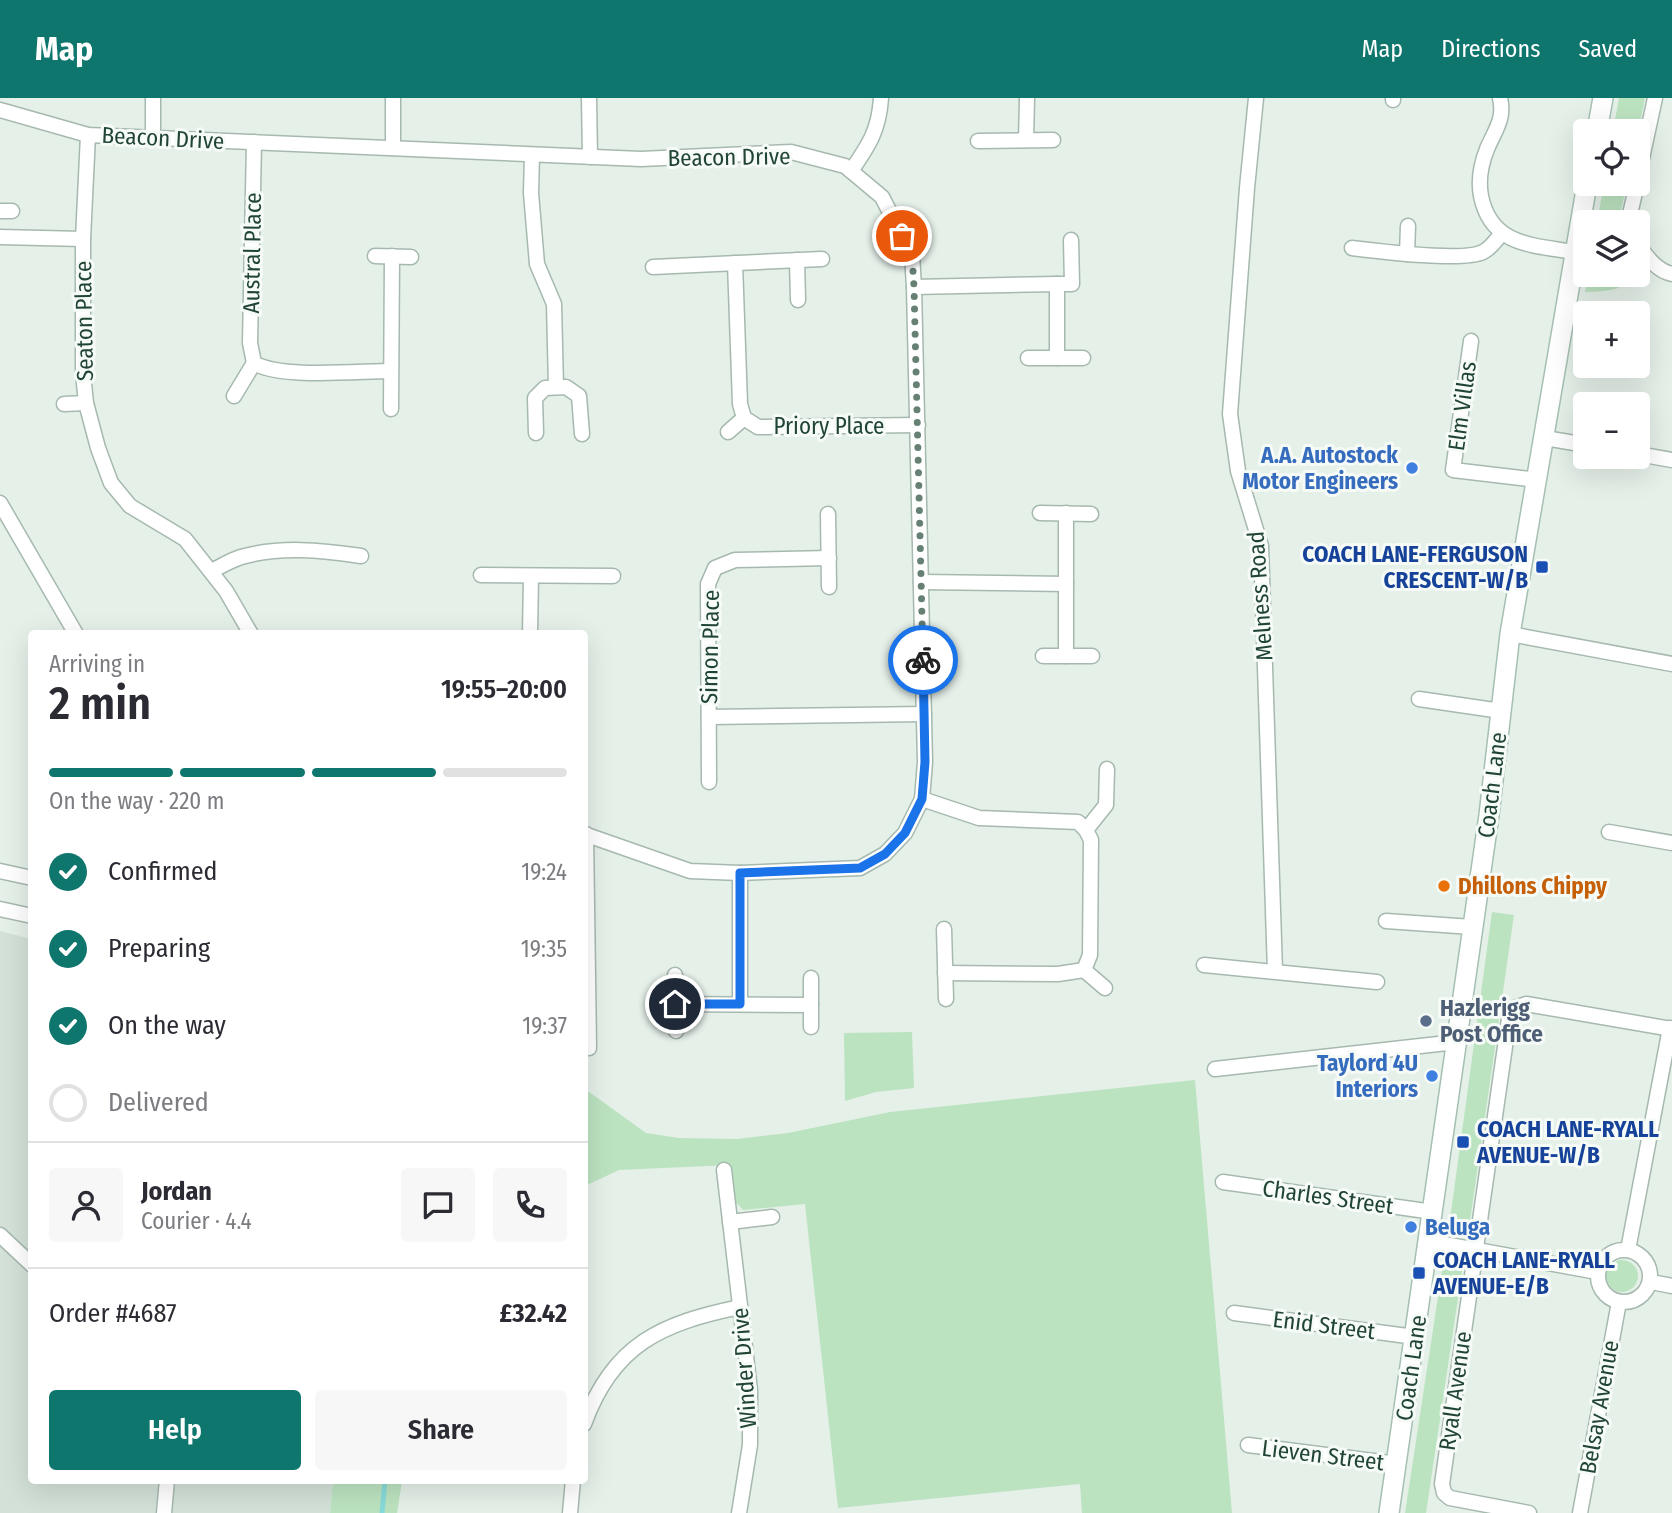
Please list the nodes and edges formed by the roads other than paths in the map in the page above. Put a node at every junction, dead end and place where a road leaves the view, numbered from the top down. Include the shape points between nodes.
1 (153, 98) edge
2 (393, 98) edge
3 (589, 98) edge
4 (881, 98) edge
5 (1027, 98) edge
6 (1256, 98) edge
7 (1500, 98) edge
8 (1603, 98) edge
9 (1655, 98) edge
10 (0, 110) edge
11 (1599, 119) edge
12 (1650, 121) edge
13 (88, 135) junction
14 (153, 138) junction
15 (1026, 140) junction
16 (1052, 140) dead end
17 (978, 141) dead end
18 (254, 142) junction
19 (393, 148) junction
20 (532, 155) junction
21 (590, 157) junction
22 (851, 171) junction
23 (1408, 226) dead end
24 (1502, 233) junction
25 (0, 237) edge
26 (83, 239) junction
27 (1071, 240) dead end
28 (1352, 248) dead end
29 (1573, 252) edge
30 (1407, 254) junction
31 (375, 256) dead end
32 (392, 256) junction
33 (411, 257) dead end
34 (1573, 258) edge
35 (822, 259) dead end
36 (797, 260) junction
37 (1650, 261) edge
38 (735, 263) junction
39 (653, 267) dead end
40 (1672, 274) edge
41 (1056, 284) junction
42 (914, 287) junction
43 (799, 300) dead end
44 (1471, 341) dead end
45 (1028, 358) dead end
46 (1058, 358) junction
47 (1083, 358) dead end
48 (254, 363) junction
49 (391, 371) junction
50 (556, 387) junction
51 (234, 396) dead end
52 (86, 403) junction
53 (64, 404) dead end
54 (391, 410) dead end
55 (744, 418) junction
56 (918, 425) junction
57 (728, 432) dead end
58 (536, 433) dead end
59 (582, 434) dead end
60 (1545, 438) junction
61 (1573, 443) edge
62 (1650, 456) edge
63 (1672, 460) edge
64 (1538, 480) junction
65 (0, 503) edge
66 (1040, 513) dead end
67 (1066, 513) junction
68 (828, 514) dead end
69 (1091, 514) dead end
70 (361, 556) dead end
71 (829, 558) junction
72 (211, 571) junction
73 (481, 575) dead end
74 (530, 576) junction
75 (612, 576) dead end
76 (921, 582) junction
77 (1066, 584) junction
78 (829, 587) dead end
79 (74, 630) edge
80 (249, 630) edge
81 (530, 630) edge
82 (1510, 634) junction
83 (1043, 656) dead end
84 (1066, 656) junction
85 (1091, 656) dead end
86 (1672, 664) edge
87 (1419, 699) dead end
88 (1502, 711) junction
89 (924, 714) junction
90 (709, 717) junction
91 (1107, 769) dead end
92 (709, 782) dead end
93 (922, 799) junction
94 (1086, 830) junction
95 (1609, 831) dead end
96 (588, 835) edge
97 (1672, 843) edge
98 (0, 871) edge
99 (740, 873) junction
100 (28, 876) edge
101 (0, 909) edge
102 (28, 915) edge
103 (1386, 921) dead end
104 (1472, 927) junction
105 (944, 929) dead end
106 (1204, 965) dead end
107 (1084, 970) junction
108 (1275, 971) junction
109 (945, 973) junction
110 (674, 975) dead end
111 (811, 978) dead end
112 (1377, 982) dead end
113 (1105, 988) dead end
114 (946, 999) dead end
115 (675, 1004) junction
116 (740, 1004) junction
117 (811, 1004) junction
118 (811, 1027) dead end
119 (1671, 1029) edge
120 (676, 1031) dead end
121 (588, 1040) edge
122 (1456, 1042) junction
123 (589, 1048) dead end
124 (1215, 1069) dead end
125 (724, 1170) dead end
126 (1223, 1181) dead end
127 (1433, 1212) junction
128 (772, 1217) dead end
129 (730, 1222) junction
130 (0, 1235) edge
131 (1428, 1241) junction
132 (1476, 1248) junction
133 (1628, 1250) junction
134 (28, 1261) edge
135 (1597, 1272) junction
136 (1651, 1282) junction
137 (1672, 1286) edge
138 (1619, 1302) junction
139 (740, 1307) junction
140 (1234, 1313) dead end
141 (1415, 1337) junction
142 (588, 1406) edge
143 (1248, 1445) dead end
144 (1397, 1464) junction
145 (167, 1484) edge
146 (573, 1484) edge
147 (164, 1513) edge
148 (570, 1513) edge
149 (739, 1513) edge
150 (1389, 1513) edge
151 (1529, 1513) edge
152 (1580, 1513) edge

1 - 14 street
2 - 19 street
3 - 21 street
4 - 22 street via 874,137
5 - 15 street
6 - 108 street, Melness Road via 1230,414 1238,471 1261,546
7 - 24 street via 1502,118 1479,177 1484,207
8 - 11 street
9 - 12 street
10 - 13 street, Beacon Drive
13 - 14 street, Beacon Drive
13 - 26 street, Seaton Place
14 - 18 street, Beacon Drive
15 - 16 street
15 - 17 street
18 - 19 street, Beacon Drive
18 - 48 street, Austral Place via 250,342
19 - 20 street, Beacon Drive
20 - 21 street, Beacon Drive
20 - 50 street via 537,264 554,304
21 - 22 street, Beacon Drive via 791,152
22 - 42 street, Beacon Drive via 882,197 912,255
23 - 30 street
24 - 29 street via 1520,242
24 - 30 street via 1479,254
25 - 26 street, Seaton Place
26 - 52 street, Seaton Place
27 - 41 street via 1072,284
28 - 30 street
31 - 32 street
32 - 33 street
32 - 49 street
34 - 60 street, Coach Lane
35 - 36 street
36 - 38 street
36 - 43 street
37 - 40 street
38 - 39 street
38 - 55 street, Priory Place
41 - 42 street
41 - 46 street
42 - 56 street, Beacon Drive
44 - 64 street, Elm Villas via 1453,470
45 - 46 street
46 - 47 street
48 - 49 street via 264,369 288,371
48 - 51 street
49 - 54 street
50 - 58 street via 545,388 535,398
50 - 59 street via 566,387 579,396
52 - 53 street, Seaton Place
52 - 72 street, Seaton Place via 111,483 130,506 185,539
55 - 56 street, Priory Place via 758,427
55 - 57 street, Priory Place
56 - 76 street, Beacon Drive
60 - 61 street
60 - 64 street, Coach Lane
62 - 63 street
64 - 82 street, Coach Lane
65 - 79 street
66 - 67 street
67 - 69 street
67 - 77 street
68 - 71 street
70 - 72 street via 305,543 240,558
71 - 78 street
71 - 90 street, Simon Place via 735,560 715,568 708,584
72 - 80 street, Seaton Place
73 - 74 street
74 - 75 street
74 - 81 street
76 - 77 street
76 - 89 street, Beacon Drive
77 - 84 street
82 - 86 street
82 - 88 street, Coach Lane
83 - 84 street
84 - 85 street
87 - 88 street
88 - 104 street, Coach Lane
89 - 90 street, Simon Place
89 - 93 street, Beacon Drive
90 - 92 street, Simon Place
91 - 94 street via 1106,805
93 - 94 street via 979,818 1078,822
93 - 99 street, Beacon Drive via 905,833 885,854 860,868
94 - 107 street via 1091,840 1090,955
95 - 97 street
96 - 99 street, Beacon Drive via 690,871
98 - 100 street
99 - 116 street
101 - 102 street
103 - 104 street
104 - 122 street, Coach Lane
105 - 109 street
106 - 108 street
107 - 109 street
107 - 113 street
108 - 112 street
109 - 114 street
110 - 115 street
111 - 117 street
115 - 116 street
115 - 120 street
116 - 117 street
117 - 118 street
119 - 132 street, Ryall Avenue via 1526,1004 1515,1008 1509,1019
119 - 133 street
121 - 123 street
122 - 124 street
122 - 127 street, Coach Lane
125 - 129 street, Winder Drive
126 - 127 street, Charles Street
127 - 131 street, Coach Lane
128 - 129 street
129 - 139 street, Winder Drive
130 - 134 street
131 - 132 street
131 - 141 street, Coach Lane
132 - 135 street
132 - 151 street, Ryall Avenue via 1442,1485 1450,1498
133 - 135 street via 1614,1252
133 - 136 street via 1637,1252 1649,1266
135 - 138 street via 1600,1286
136 - 137 street
136 - 138 street via 1642,1296
138 - 152 street, Belsay Avenue
139 - 142 street via 659,1331 623,1360
139 - 149 street, Winder Drive via 750,1390 750,1445
140 - 141 street, Enid Street
141 - 144 street, Coach Lane
143 - 144 street, Lieven Street
144 - 150 street, Coach Lane
145 - 147 street
146 - 148 street

